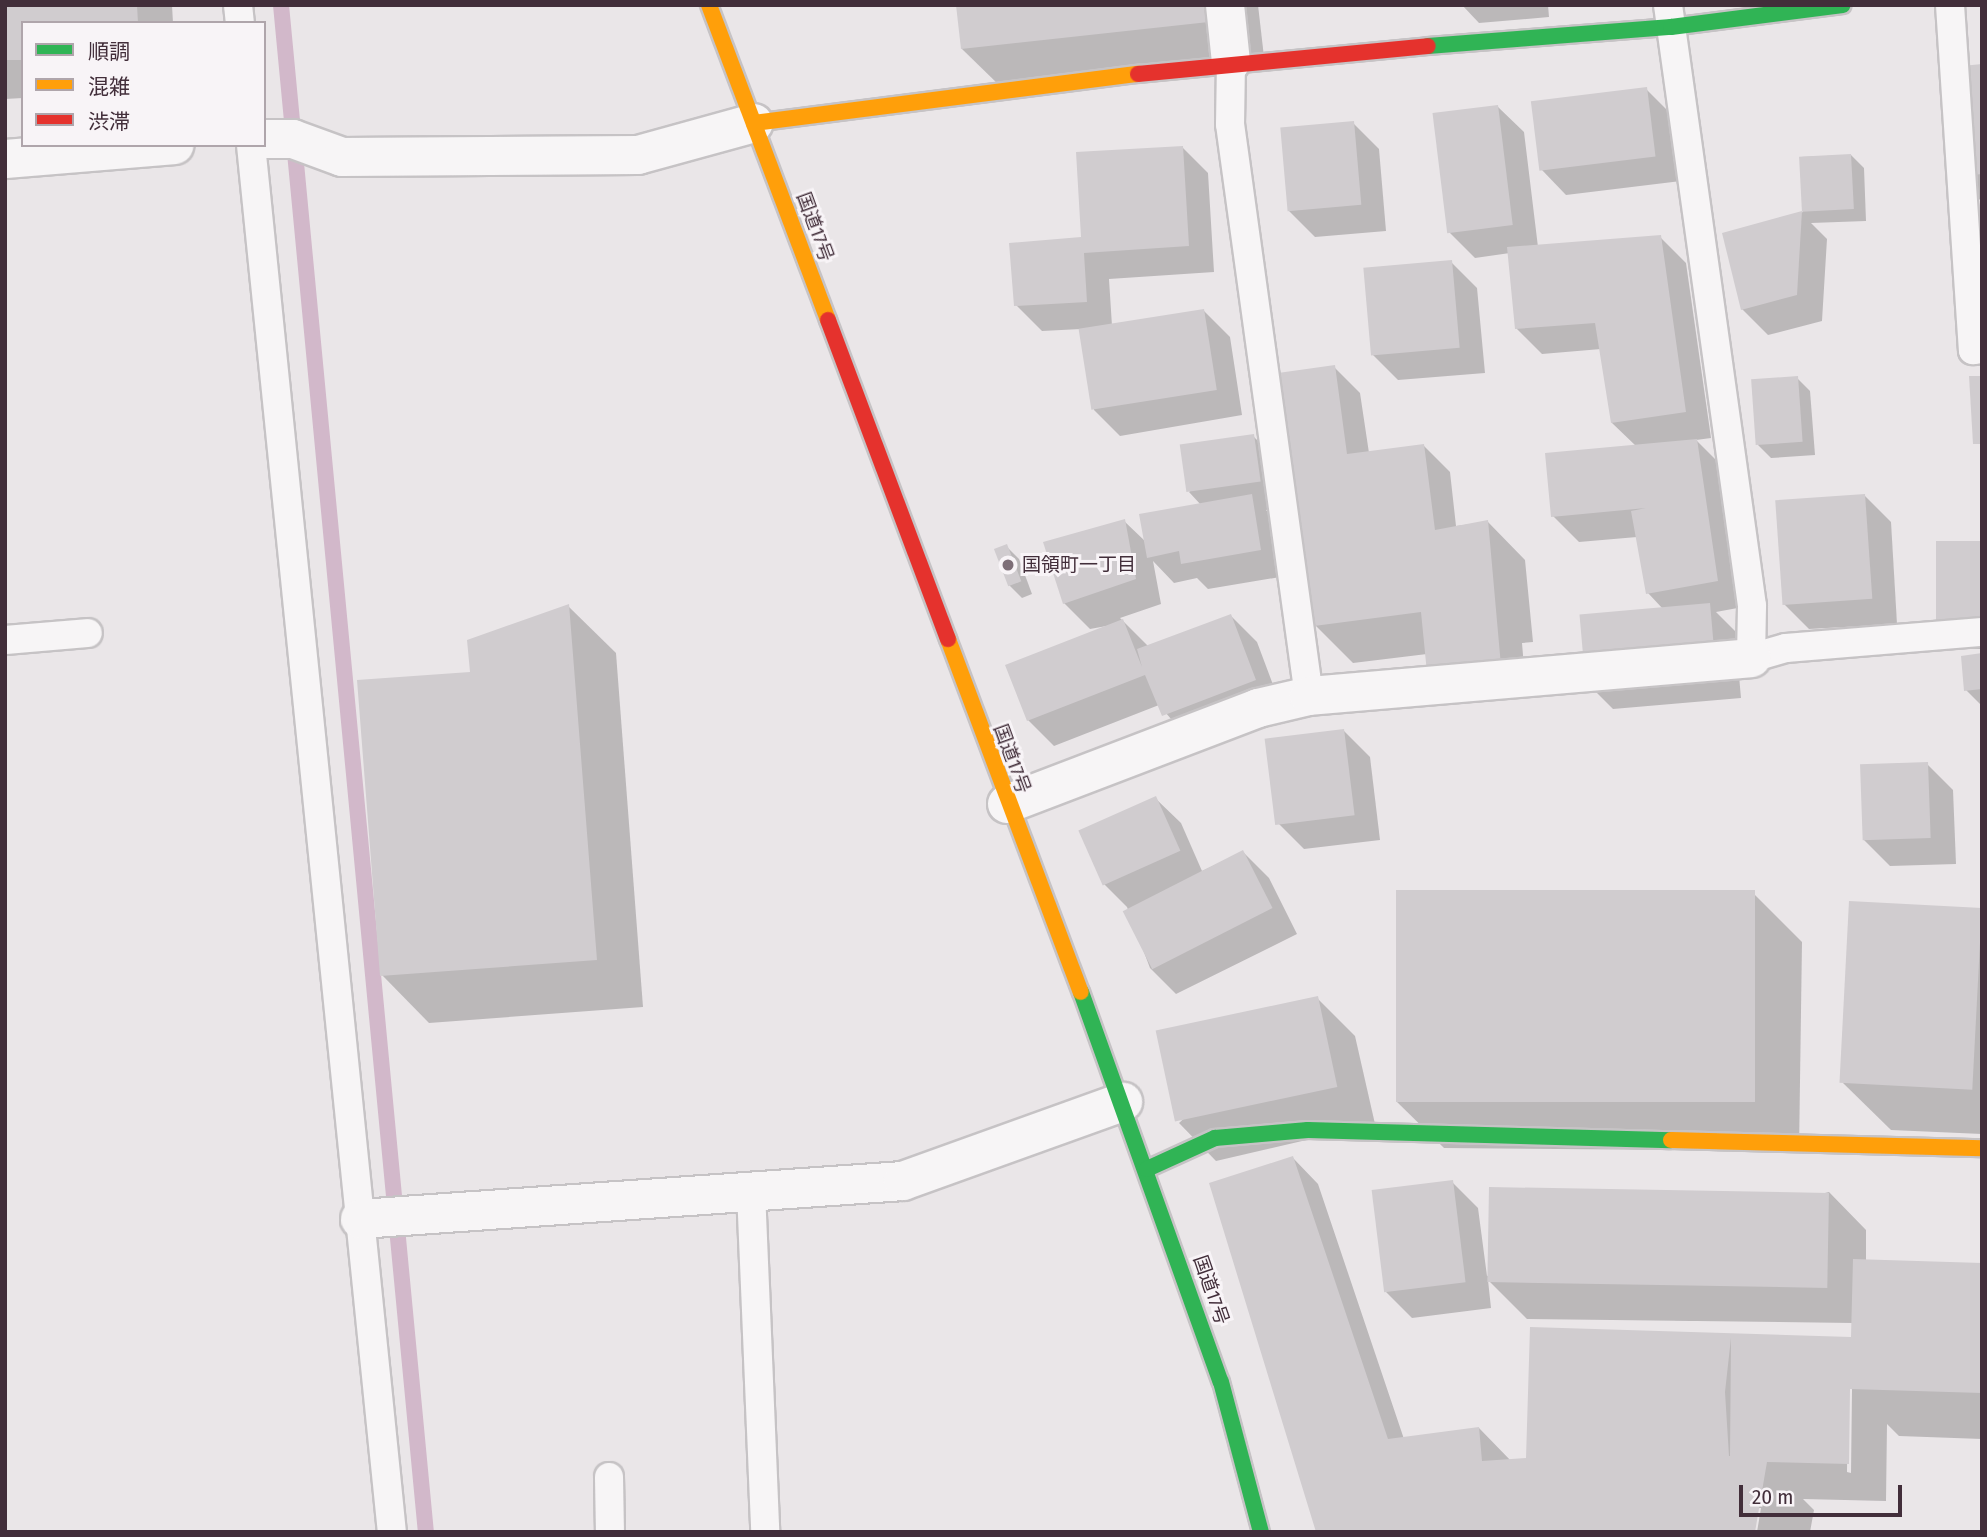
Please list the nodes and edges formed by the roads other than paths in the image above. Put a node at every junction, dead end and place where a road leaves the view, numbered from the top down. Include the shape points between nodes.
1 (709, 5) edge
2 (1224, 5) edge
3 (1843, 5) edge
4 (1950, 5) edge
5 (1669, 16) edge
6 (1231, 62) junction
7 (754, 123) junction
8 (266, 139) edge
9 (150, 147) edge
10 (251, 147) edge
11 (5, 159) edge
12 (1982, 349) edge
13 (1982, 632) edge
14 (88, 633) dead end
15 (5, 640) edge
16 (1751, 658) junction
17 (1309, 696) junction
18 (1007, 804) junction
19 (1123, 1102) junction
20 (1982, 1148) edge
21 (1147, 1169) junction
22 (751, 1191) junction
23 (377, 1218) junction
24 (609, 1477) dead end
25 (392, 1532) edge
26 (610, 1532) edge
27 (765, 1532) edge
28 (1261, 1532) edge

1 - 7 main road, 国道17号
2 - 6 street
3 - 5 main road
4 - 12 lane via 1973,350
5 - 6 main road
5 - 16 lane via 1752,606
6 - 7 main road
6 - 17 lane via 1230,124
7 - 8 street via 638,155 342,157 293,139
7 - 18 main road, 国道17号
9 - 11 street
10 - 23 lane
13 - 16 lane via 1786,648
14 - 15 lane
16 - 17 street
17 - 18 street via 1258,708
18 - 19 main road, 国道17号
19 - 21 main road, 国道17号
19 - 22 street via 902,1181
20 - 21 main road via 1308,1130 1215,1138
21 - 28 main road, 国道17号 via 1221,1382
22 - 23 street
22 - 27 lane
23 - 25 lane
24 - 26 lane

